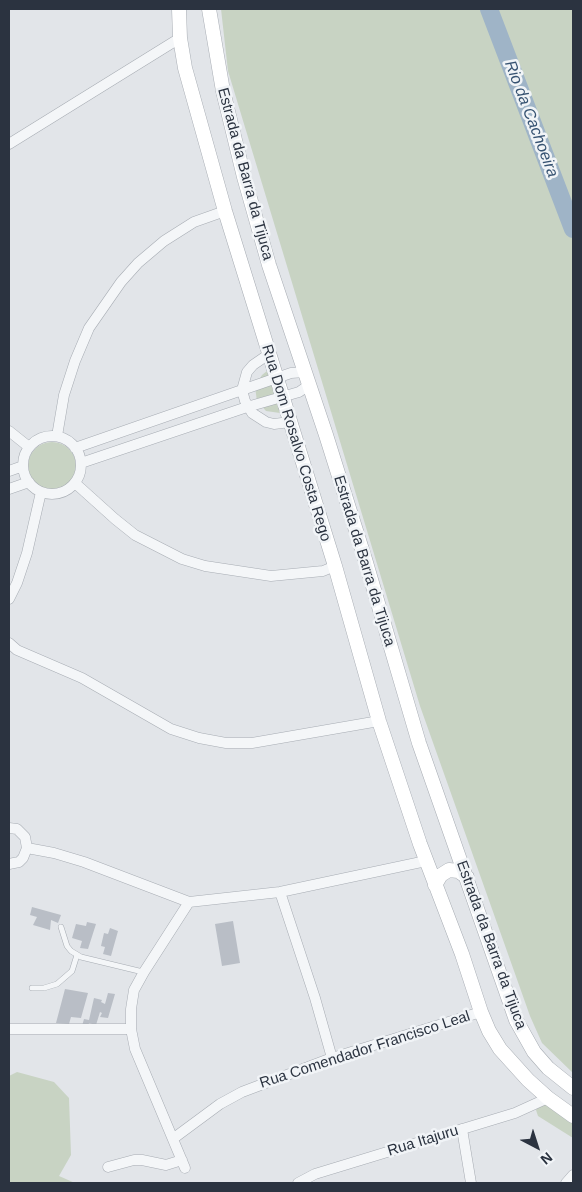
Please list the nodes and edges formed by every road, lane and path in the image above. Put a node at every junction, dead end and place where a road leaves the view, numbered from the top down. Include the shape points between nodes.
1 (209, 9) edge
2 (179, 15) edge
3 (180, 38) junction
4 (9, 144) edge
5 (225, 211) junction
6 (269, 354) junction
7 (276, 378) junction
8 (307, 379) junction
9 (242, 390) junction
10 (282, 396) junction
11 (247, 406) junction
12 (290, 422) junction
13 (9, 431) edge
14 (56, 436) junction
15 (30, 447) junction
16 (75, 448) junction
17 (81, 463) junction
18 (23, 466) junction
19 (9, 471) edge
20 (28, 482) junction
21 (75, 483) junction
22 (9, 489) edge
23 (41, 492) junction
24 (335, 566) junction
25 (9, 599) edge
26 (9, 643) edge
27 (13, 653) edge
28 (379, 721) junction
29 (9, 828) edge
30 (27, 848) junction
31 (426, 861) junction
32 (9, 864) edge
33 (467, 877) junction
34 (435, 885) junction
35 (280, 892) junction
36 (189, 902) junction
37 (61, 927) dead end
38 (77, 955) junction
39 (144, 972) junction
40 (32, 988) dead end
41 (481, 1012) junction
42 (9, 1029) edge
43 (131, 1029) junction
44 (332, 1058) junction
45 (573, 1088) edge
46 (548, 1098) junction
47 (573, 1116) edge
48 (462, 1129) junction
49 (174, 1138) junction
50 (108, 1167) dead end
51 (573, 1175) edge
52 (298, 1183) edge
53 (471, 1183) edge
54 (566, 1183) edge

1 - 8 main road, Estrada da Barra da Tijuca via 223,91 244,177
2 - 3 main road, Rua Dom Rosalvo Costa Rego
3 - 4 street
3 - 5 main road, Rua Dom Rosalvo Costa Rego via 185,68
5 - 6 main road, Rua Dom Rosalvo Costa Rego
5 - 14 street via 194,222 164,241 138,263 105,303 89,328 75,360
6 - 7 main road, Rua Dom Rosalvo Costa Rego
6 - 9 street via 253,364
7 - 8 street via 295,372
7 - 9 street
7 - 10 main road, Rua Dom Rosalvo Costa Rego
8 - 10 street via 299,392
8 - 33 main road, Estrada da Barra da Tijuca via 419,743
9 - 11 street
9 - 16 street
10 - 11 street
10 - 12 main road, Rua Dom Rosalvo Costa Rego
11 - 12 street via 266,422
11 - 17 street
12 - 24 main road, Rua Dom Rosalvo Costa Rego
13 - 15 street
14 - 15 street via 42,438
14 - 16 street
15 - 18 street via 24,456
16 - 17 street
17 - 21 street
18 - 19 street
18 - 20 street
20 - 22 street
20 - 23 street
21 - 23 street via 62,492
21 - 24 street via 114,520 136,535 205,566 271,576 323,571
23 - 25 street via 27,553
24 - 28 main road, Rua Dom Rosalvo Costa Rego
26 - 27 street
27 - 28 street via 82,678 171,729 199,738 252,743
28 - 31 main road, Rua Dom Rosalvo Costa Rego
29 - 30 street via 22,832
30 - 32 street via 23,858
30 - 36 street via 84,862
31 - 34 main road, Estrada da Barra da Tijuca
31 - 35 street
33 - 34 main road via 449,870
33 - 45 main road, Estrada da Barra da Tijuca via 524,1037 548,1068
34 - 41 main road, Estrada da Barra da Tijuca
35 - 36 street
35 - 44 street
36 - 39 street
37 - 38 lane via 67,946
38 - 39 lane
38 - 40 lane via 72,971 58,984
39 - 43 street via 134,990
41 - 44 street, Rua Comendador Francisco Leal
41 - 46 main road, Estrada da Barra da Tijuca via 500,1049
42 - 43 street
43 - 49 street via 135,1049
44 - 49 street, Rua Comendador Francisco Leal via 242,1092
46 - 47 main road, Estrada da Barra da Tijuca
46 - 48 street, Rua Itajuru via 515,1113
48 - 52 street, Rua Itajuru via 316,1174
48 - 53 street
49 - 50 street via 184,1164 134,1160
51 - 54 street

